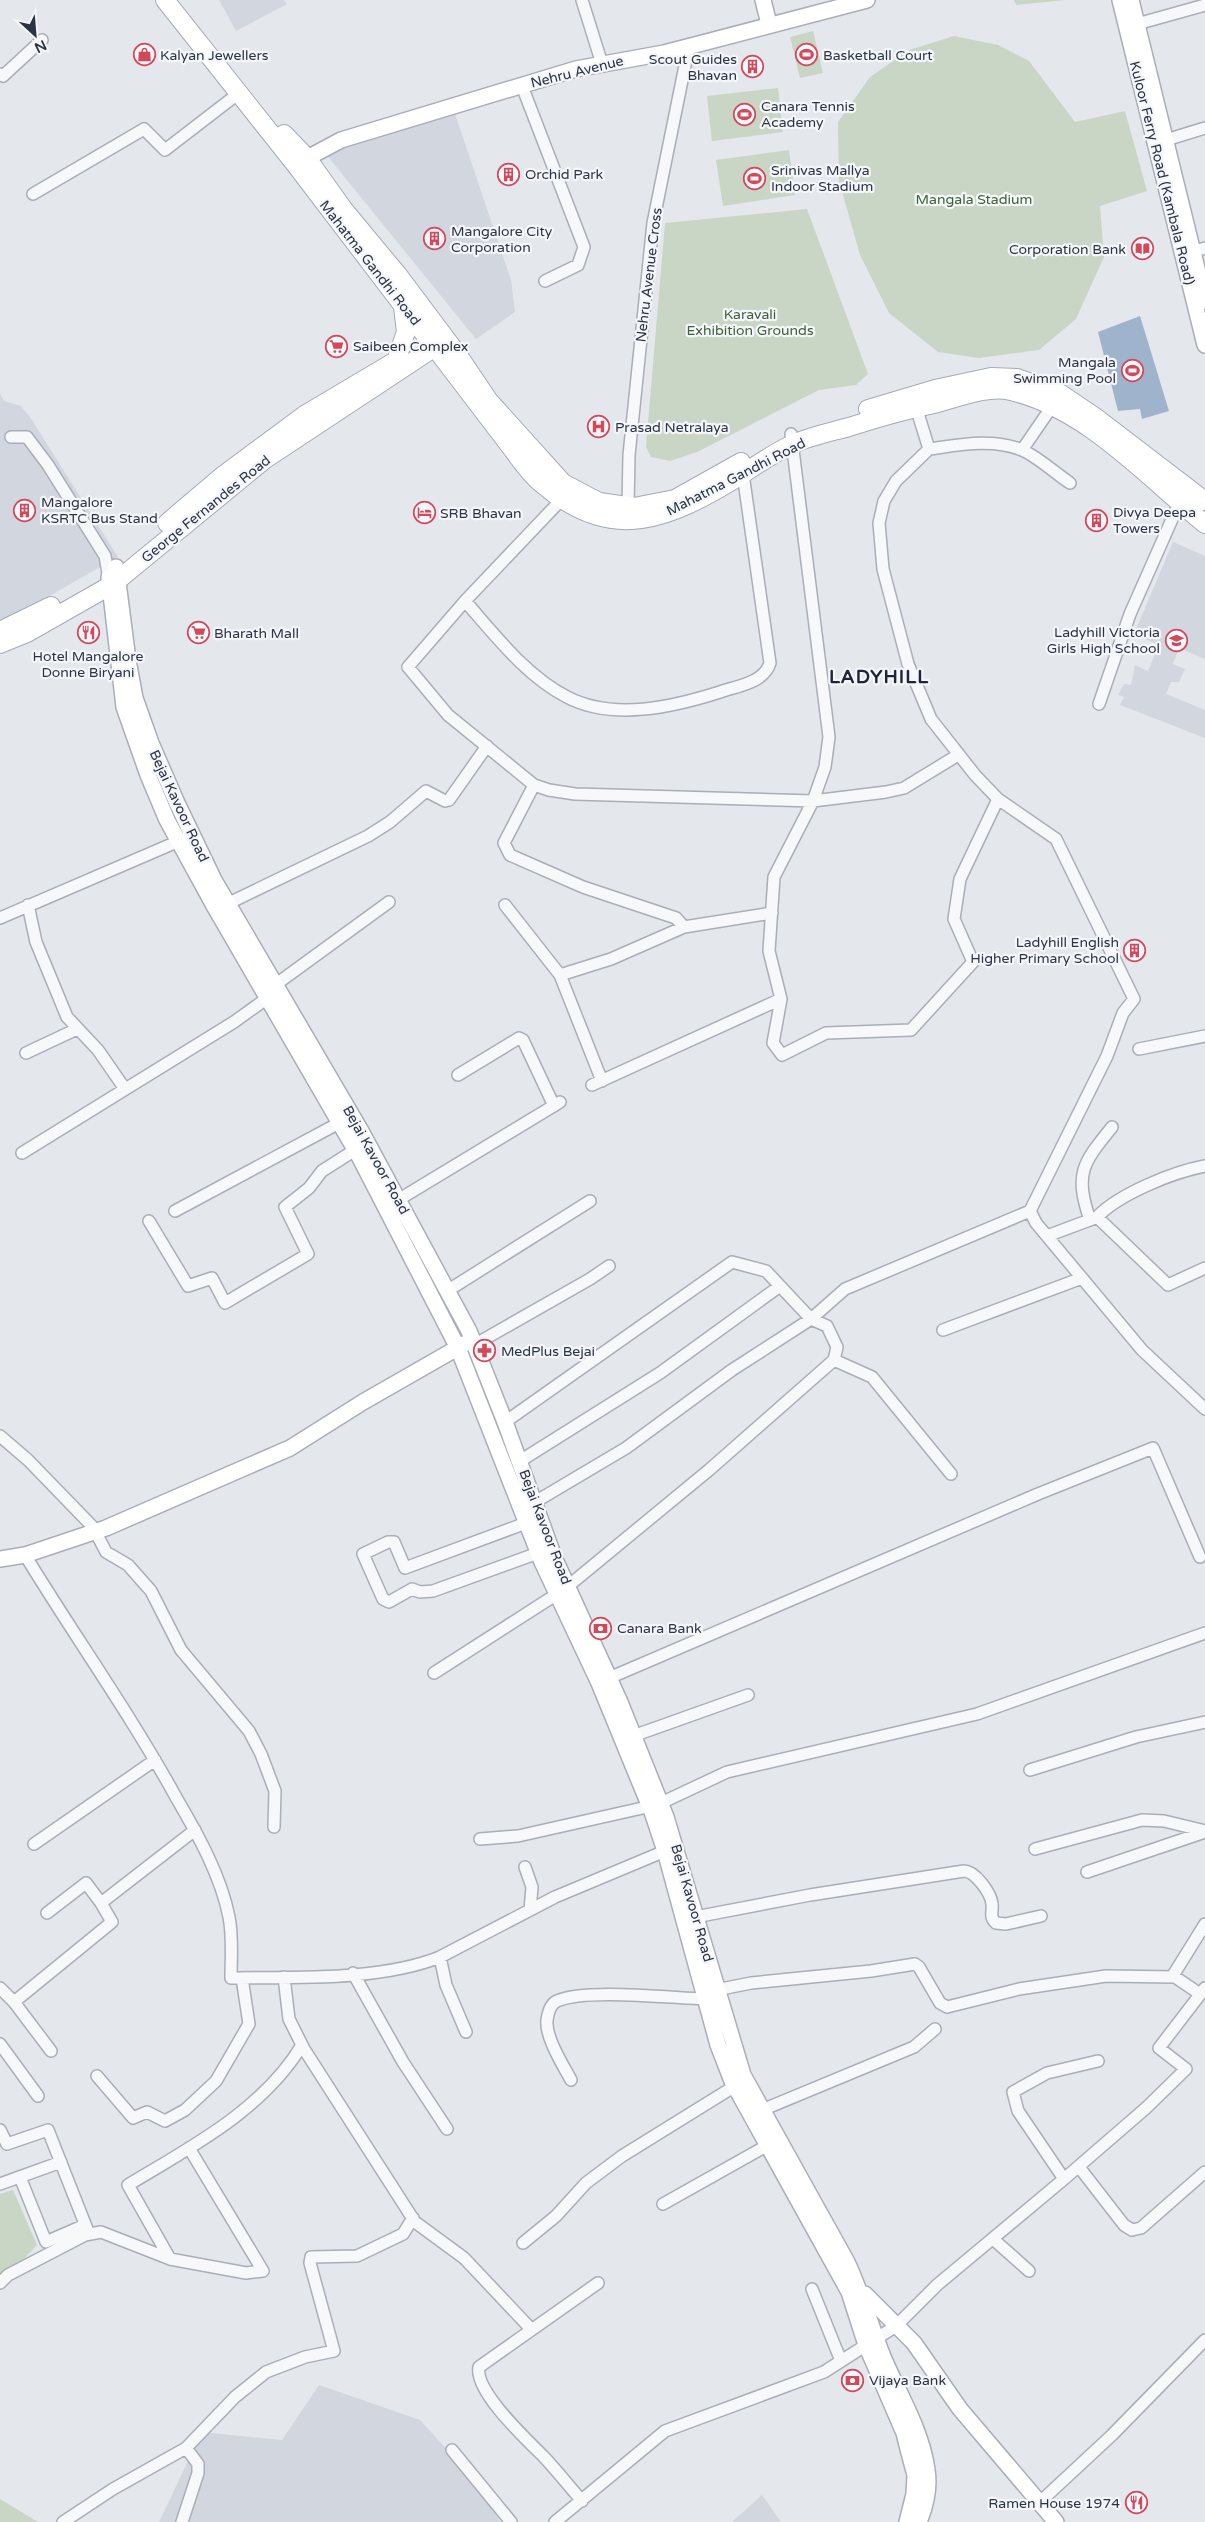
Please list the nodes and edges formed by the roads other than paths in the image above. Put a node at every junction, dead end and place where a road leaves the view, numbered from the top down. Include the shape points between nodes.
1 (165, 0) edge
2 (178, 0) edge
3 (582, 0) edge
4 (764, 0) edge
5 (867, 0) edge
6 (1120, 0) edge
7 (1131, 0) edge
8 (1205, 5) edge
9 (769, 24) junction
10 (1137, 24) junction
11 (42, 40) dead end
12 (689, 46) junction
13 (602, 64) junction
14 (0, 74) edge
15 (522, 86) junction
16 (239, 93) junction
17 (1205, 128) edge
18 (1166, 140) junction
19 (301, 161) junction
20 (33, 194) dead end
21 (1193, 251) edge
22 (545, 281) dead end
23 (1205, 301) edge
24 (402, 303) junction
25 (437, 339) junction
26 (1205, 346) edge
27 (402, 364) junction
28 (460, 384) junction
29 (1056, 399) junction
30 (916, 408) junction
31 (11, 437) dead end
32 (792, 439) junction
33 (929, 449) junction
34 (1022, 450) junction
35 (743, 474) junction
36 (1070, 484) dead end
37 (562, 499) junction
38 (1205, 501) edge
39 (1182, 505) junction
40 (628, 506) junction
41 (1205, 524) edge
42 (112, 572) junction
43 (465, 601) junction
44 (0, 631) edge
45 (0, 644) edge
46 (1099, 704) dead end
47 (486, 746) junction
48 (958, 755) junction
49 (534, 785) junction
50 (998, 799) junction
51 (813, 802) junction
52 (186, 838) junction
53 (389, 902) dead end
54 (227, 904) junction
55 (28, 905) junction
56 (505, 905) dead end
57 (772, 913) junction
58 (0, 918) edge
59 (684, 928) junction
60 (560, 975) junction
61 (275, 985) junction
62 (266, 999) junction
63 (781, 999) junction
64 (77, 1029) junction
65 (1205, 1036) edge
66 (1139, 1049) dead end
67 (26, 1053) dead end
68 (458, 1075) dead end
69 (125, 1089) junction
70 (339, 1123) junction
71 (1112, 1127) dead end
72 (355, 1150) junction
73 (22, 1153) dead end
74 (1205, 1166) edge
75 (398, 1200) junction
76 (590, 1201) dead end
77 (176, 1211) dead end
78 (1030, 1211) junction
79 (1093, 1218) junction
80 (150, 1221) dead end
81 (1047, 1236) junction
82 (609, 1266) dead end
83 (1205, 1268) edge
84 (1082, 1278) junction
85 (780, 1286) junction
86 (448, 1291) junction
87 (811, 1319) junction
88 (943, 1330) dead end
89 (473, 1342) junction
90 (458, 1348) junction
91 (834, 1360) junction
92 (1205, 1410) edge
93 (505, 1422) junction
94 (0, 1436) edge
95 (520, 1461) junction
96 (951, 1474) dead end
97 (535, 1502) junction
98 (526, 1523) junction
99 (95, 1532) junction
100 (538, 1553) junction
101 (25, 1555) junction
102 (1200, 1557) dead end
103 (0, 1559) edge
104 (405, 1568) junction
105 (412, 1589) junction
106 (559, 1593) junction
107 (1205, 1633) edge
108 (434, 1673) dead end
109 (609, 1678) junction
110 (748, 1695) dead end
111 (1205, 1722) edge
112 (633, 1736) junction
113 (155, 1760) junction
114 (1030, 1770) dead end
115 (656, 1808) junction
116 (274, 1827) dead end
117 (195, 1830) junction
118 (1205, 1832) edge
119 (480, 1838) dead end
120 (34, 1844) dead end
121 (1036, 1849) dead end
122 (665, 1851) junction
123 (525, 1867) dead end
124 (1087, 1872) dead end
125 (101, 1903) junction
126 (530, 1910) junction
127 (47, 1913) dead end
128 (1041, 1916) dead end
129 (690, 1918) junction
130 (1205, 1924) edge
131 (440, 1958) junction
132 (353, 1973) junction
133 (1172, 1977) junction
134 (242, 1978) junction
135 (284, 1978) junction
136 (0, 1988) edge
137 (1203, 1991) edge
138 (711, 1995) junction
139 (14, 2002) junction
140 (935, 2028) dead end
141 (466, 2032) dead end
142 (0, 2044) edge
143 (302, 2045) junction
144 (51, 2051) dead end
145 (1098, 2061) dead end
146 (97, 2076) dead end
147 (571, 2080) dead end
148 (735, 2086) junction
149 (38, 2096) dead end
150 (762, 2110) junction
151 (447, 2129) dead end
152 (0, 2130) edge
153 (768, 2144) junction
154 (4, 2145) edge
155 (190, 2148) junction
156 (61, 2162) junction
157 (1079, 2166) junction
158 (1205, 2172) edge
159 (20, 2177) junction
160 (1064, 2179) junction
161 (0, 2184) edge
162 (663, 2204) dead end
163 (413, 2218) junction
164 (87, 2230) junction
165 (993, 2239) junction
166 (523, 2243) dead end
167 (170, 2259) junction
168 (1029, 2271) dead end
169 (0, 2283) edge
170 (598, 2283) dead end
171 (812, 2289) dead end
172 (854, 2291) junction
173 (896, 2326) junction
174 (531, 2329) junction
175 (1205, 2340) edge
176 (872, 2342) junction
177 (841, 2361) junction
178 (186, 2448) junction
179 (452, 2450) dead end
180 (582, 2501) junction
181 (1040, 2502) junction
182 (63, 2522) edge
183 (182, 2522) edge
184 (511, 2522) edge
185 (555, 2522) edge
186 (907, 2522) edge
187 (919, 2522) edge
188 (1056, 2522) edge

1 - 16 main road, Mahatma Gandhi Road
2 - 19 main road, Mahatma Gandhi Road
3 - 13 street
4 - 9 main road
5 - 9 main road, Nehru Avenue
6 - 21 main road, Kuloor Ferry Road (Kambala Road)
7 - 10 main road, Kuloor Ferry Road (Kambala Road)
8 - 10 street
9 - 12 main road, Nehru Avenue
10 - 18 main road, Kuloor Ferry Road (Kambala Road)
11 - 14 street via 3,76
12 - 13 main road, Nehru Avenue
12 - 40 street, Nehru Avenue Cross via 653,223 628,456
13 - 15 main road, Nehru Avenue
15 - 19 main road, Nehru Avenue via 341,140
15 - 22 street via 584,247 578,265
16 - 19 main road, Mahatma Gandhi Road
16 - 20 street via 166,150 144,129
17 - 18 street
18 - 21 main road, Kuloor Ferry Road (Kambala Road)
19 - 24 main road, Mahatma Gandhi Road
19 - 25 main road, Mahatma Gandhi Road via 398,275
21 - 23 main road, Kuloor Ferry Road (Kambala Road)
21 - 26 main road, Kuloor Ferry Road (Kambala Road)
24 - 25 main road, Mahatma Gandhi Road
24 - 27 main road via 406,332
25 - 27 main road, George Fernandes Road
25 - 28 main road, Mahatma Gandhi Road
25 - 40 main road, Mahatma Gandhi Road via 562,483 599,502
27 - 28 main road via 433,366
27 - 42 main road, George Fernandes Road
28 - 37 main road, Mahatma Gandhi Road via 539,482
29 - 30 main road, Mahatma Gandhi Road via 1008,390 986,391
29 - 32 main road, Mahatma Gandhi Road via 1016,378 991,377 935,389 810,426
29 - 34 street
29 - 38 main road, Mahatma Gandhi Road via 1095,417
29 - 39 main road, Mahatma Gandhi Road
30 - 32 main road, Mahatma Gandhi Road
30 - 33 street
31 - 42 street via 27,437 48,465
32 - 35 main road, Mahatma Gandhi Road
32 - 40 main road, Mahatma Gandhi Road via 675,499
32 - 51 street via 829,737 825,767
33 - 34 street via 982,443
33 - 48 street via 905,470 884,501 879,518 880,538 883,569 908,664 931,719
34 - 36 street
35 - 37 main road, Mahatma Gandhi Road via 673,512 643,520 611,520 584,512
35 - 43 street via 770,663 768,672 756,680 660,707 598,707 568,697 543,681 512,654
37 - 43 street
39 - 41 main road, Mahatma Gandhi Road
39 - 46 street via 1177,508 1130,614
42 - 44 main road, George Fernandes Road via 44,611
42 - 45 main road, George Fernandes Road via 27,633
42 - 52 main road, Bejai Kavoor Road via 135,698
43 - 47 street via 408,667 448,715
47 - 49 street
47 - 54 street via 449,800 426,791 368,836
48 - 50 street
48 - 51 street via 904,788
49 - 51 street via 575,794
49 - 59 street via 504,843 510,855 583,886 676,918
50 - 63 street via 960,879 954,919 973,962 911,1030 826,1033 782,1055 773,1043
50 - 78 street via 1056,839 1134,999 1123,1013 1106,1056
51 - 57 street via 774,878
52 - 54 main road, Bejai Kavoor Road
52 - 55 street
52 - 62 main road, Bejai Kavoor Road
53 - 61 street
54 - 61 main road, Bejai Kavoor Road
55 - 58 street
55 - 64 street via 36,942 67,1017
56 - 60 street
57 - 59 street
57 - 63 street via 769,951
59 - 60 street via 621,955
60 - 63 street via 597,1083
61 - 75 main road, Bejai Kavoor Road
62 - 69 street
62 - 70 main road, Bejai Kavoor Road
64 - 67 street
64 - 69 street via 98,1050
65 - 66 street
68 - 75 street via 519,1038 557,1104
69 - 73 street
70 - 72 main road, Bejai Kavoor Road
70 - 77 street
71 - 79 street via 1088,1158 1081,1181 1083,1201
72 - 80 street via 322,1171 309,1188 284,1207 308,1254 225,1304 212,1278 188,1286
72 - 90 main road, Bejai Kavoor Road
74 - 79 street via 1157,1181 1105,1208
75 - 86 main road, Bejai Kavoor Road
76 - 86 street
78 - 81 street
78 - 87 street via 845,1289
79 - 81 street
79 - 83 street via 1168,1285
81 - 84 street
82 - 89 street via 590,1280
84 - 88 street
84 - 92 street via 1142,1350
85 - 87 street
85 - 93 street via 766,1271 732,1262
85 - 95 street via 660,1373
86 - 89 main road, Bejai Kavoor Road
87 - 91 street via 827,1326 837,1347
87 - 97 street via 732,1370 626,1448
89 - 90 main road
89 - 93 main road, Bejai Kavoor Road
90 - 98 main road, Bejai Kavoor Road
90 - 99 main road via 290,1448
91 - 96 street via 872,1377
91 - 106 street
93 - 95 main road, Bejai Kavoor Road
94 - 99 street via 28,1460
95 - 97 main road, Bejai Kavoor Road
97 - 106 main road, Bejai Kavoor Road
98 - 100 main road, Bejai Kavoor Road
98 - 104 street
99 - 101 main road
99 - 116 street via 106,1552 128,1565 151,1592 181,1650 249,1731 275,1791
100 - 105 street via 433,1591
100 - 106 main road, Bejai Kavoor Road
101 - 103 main road
101 - 113 street
102 - 109 street via 1153,1448
104 - 105 street
104 - 105 street via 394,1542 363,1553 386,1602
106 - 108 street
106 - 109 main road, Bejai Kavoor Road
106 - 115 main road, Bejai Kavoor Road
107 - 115 street via 977,1714 727,1772
109 - 112 main road, Bejai Kavoor Road
110 - 112 street
111 - 114 street via 1136,1737
112 - 115 main road, Bejai Kavoor Road
113 - 117 street
113 - 120 street
115 - 119 street via 647,1807 518,1836
115 - 122 main road, Bejai Kavoor Road
115 - 129 main road, Bejai Kavoor Road via 681,1862
117 - 125 street
117 - 134 street via 229,1915 231,1978
118 - 121 street via 1164,1821 1142,1820
118 - 124 street
122 - 126 street
122 - 129 main road, Bejai Kavoor Road
123 - 126 street via 532,1887
125 - 127 street via 86,1883
125 - 139 street via 112,1922
126 - 131 street
128 - 129 street via 1006,1924 996,1923 991,1916 989,1896 975,1876 964,1871
129 - 138 main road, Bejai Kavoor Road
130 - 133 street
131 - 132 street via 400,1970
131 - 141 street via 446,1985
132 - 135 street
132 - 151 street via 403,2062
133 - 137 street
133 - 138 street via 1106,1976 1019,1989 947,2007 940,2003 915,1964 751,1983
134 - 135 street
134 - 146 street via 249,2024 216,2080 185,2110 165,2121 147,2112 133,2118
135 - 143 street via 289,2019
136 - 139 street
137 - 157 street via 1159,2048 1186,2069
138 - 147 street via 594,1994 557,2000 552,2004 547,2022 549,2034
138 - 148 main road, Bejai Kavoor Road via 718,2045
138 - 150 main road, Bejai Kavoor Road via 743,2075
139 - 144 street
140 - 150 street via 914,2047
142 - 149 street
143 - 155 street via 292,2061 232,2120
143 - 163 street
145 - 160 street via 1047,2073 1013,2092 1018,2111
148 - 153 main road, Bejai Kavoor Road
148 - 166 street via 622,2156 586,2183 556,2216
150 - 172 main road, Bejai Kavoor Road via 847,2262
152 - 154 street
153 - 162 street
153 - 172 main road, Bejai Kavoor Road
154 - 156 street via 48,2130
155 - 167 street via 128,2185
155 - 167 street via 263,2271 246,2273
156 - 159 street
156 - 164 street
157 - 158 street via 1124,2225 1132,2230 1141,2228
157 - 160 street
159 - 161 street
159 - 164 street via 46,2242
160 - 165 street
163 - 174 street via 433,2237 464,2258
163 - 178 street via 404,2234 357,2256 311,2257 334,2351 305,2357 266,2372 235,2397
164 - 167 street via 101,2232
164 - 169 street via 8,2275
165 - 168 street
165 - 173 street via 937,2285
170 - 174 street
171 - 177 street
172 - 173 main road
172 - 176 main road, Bejai Kavoor Road
173 - 176 street
173 - 181 main road via 914,2343 960,2409
174 - 180 street via 479,2367 480,2382 506,2418
175 - 181 street via 1112,2435
176 - 177 street
176 - 186 main road, Bejai Kavoor Road via 915,2475
176 - 187 main road, Bejai Kavoor Road via 914,2427 927,2469 928,2489
177 - 180 street via 824,2372 665,2430
178 - 182 street via 112,2489
178 - 183 street via 198,2464 198,2473
179 - 184 street
180 - 185 street
181 - 188 main road

